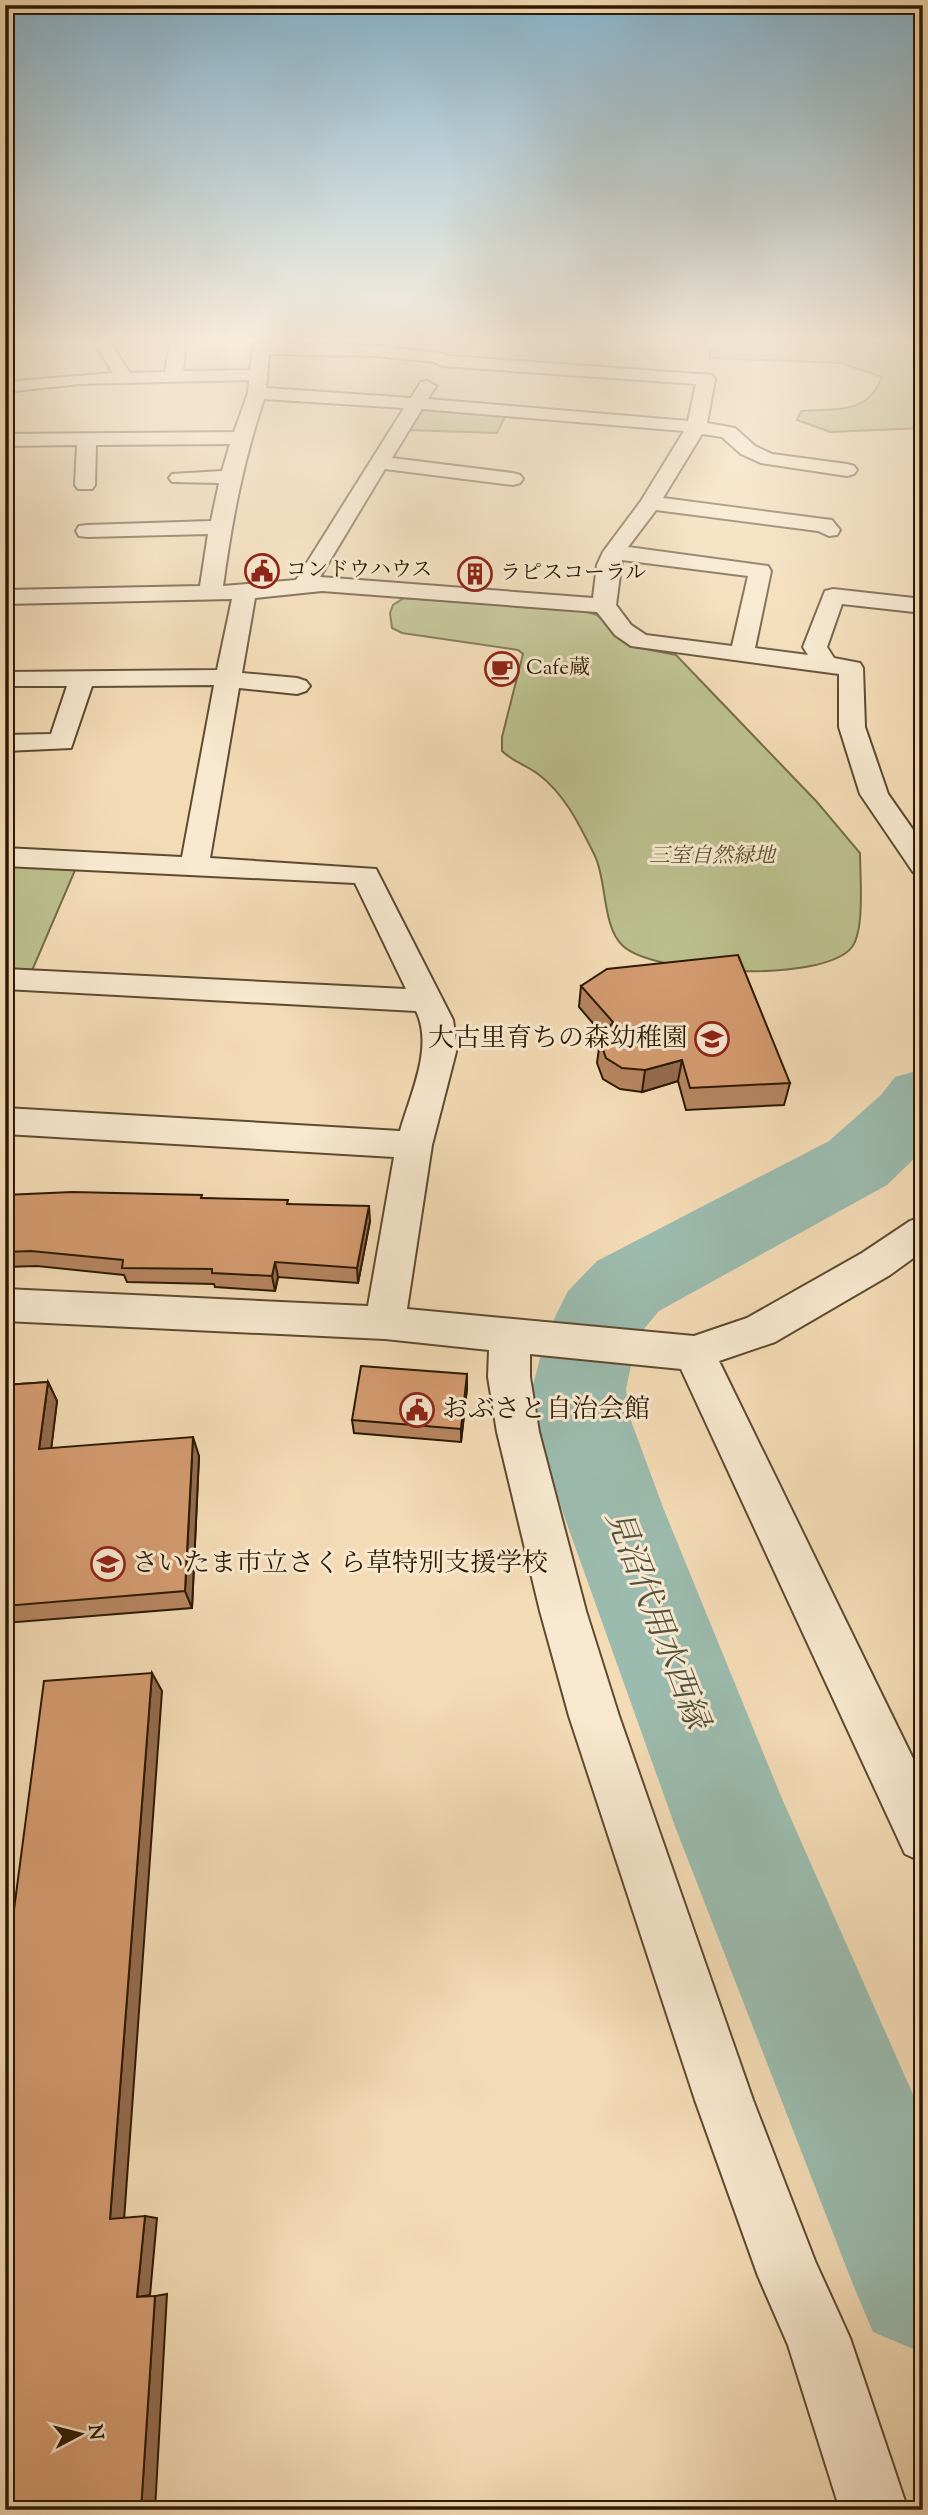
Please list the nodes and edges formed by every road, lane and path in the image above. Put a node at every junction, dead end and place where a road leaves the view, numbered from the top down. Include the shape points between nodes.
1 (87, 459) edge
2 (235, 459) edge
3 (382, 459) edge
4 (676, 459) edge
5 (771, 459) edge
6 (380, 463) junction
7 (847, 470) dead end
8 (230, 477) junction
9 (179, 478) dead end
10 (513, 479) dead end
11 (85, 485) dead end
12 (650, 503) junction
13 (220, 527) junction
14 (829, 530) dead end
15 (87, 531) dead end
16 (614, 552) junction
17 (304, 585) junction
18 (211, 591) junction
19 (245, 592) junction
20 (5, 597) edge
21 (604, 606) junction
22 (923, 606) edge
23 (742, 653) junction
24 (825, 664) junction
25 (82, 677) junction
26 (5, 678) edge
27 (229, 678) junction
28 (297, 686) dead end
29 (5, 743) edge
30 (5, 857) edge
31 (195, 865) junction
32 (923, 866) edge
33 (5, 979) edge
34 (428, 1001) junction
35 (5, 1121) edge
36 (414, 1145) junction
37 (923, 1231) edge
38 (5, 1305) edge
39 (384, 1323) junction
40 (525, 1335) junction
41 (694, 1353) junction
42 (923, 1836) edge
43 (874, 2510) edge

1 - 11 street
2 - 8 street
3 - 6 street
4 - 12 street
5 - 7 street
6 - 10 street
6 - 17 street
8 - 9 street
8 - 13 street
12 - 14 street via 824,525
12 - 16 street
13 - 15 street
13 - 18 street
16 - 21 street via 608,565
16 - 23 street via 760,571
17 - 19 street
17 - 21 street
18 - 19 street
18 - 20 street
19 - 27 street
21 - 23 street via 639,641
22 - 24 street via 833,596 815,647
23 - 24 street
24 - 32 street via 851,668 852,727 874,794
25 - 26 street
25 - 27 street
25 - 29 street via 62,742
27 - 28 street
27 - 31 street
30 - 31 street
31 - 34 street via 366,875
33 - 34 street
34 - 36 street via 437,1020 440,1048
35 - 36 street
36 - 39 street
37 - 41 street via 876,1264 761,1330
38 - 39 street
39 - 40 street
40 - 41 street
40 - 43 street via 509,1377 517,1432 594,1716 724,2100 789,2276 818,2338
41 - 42 street

